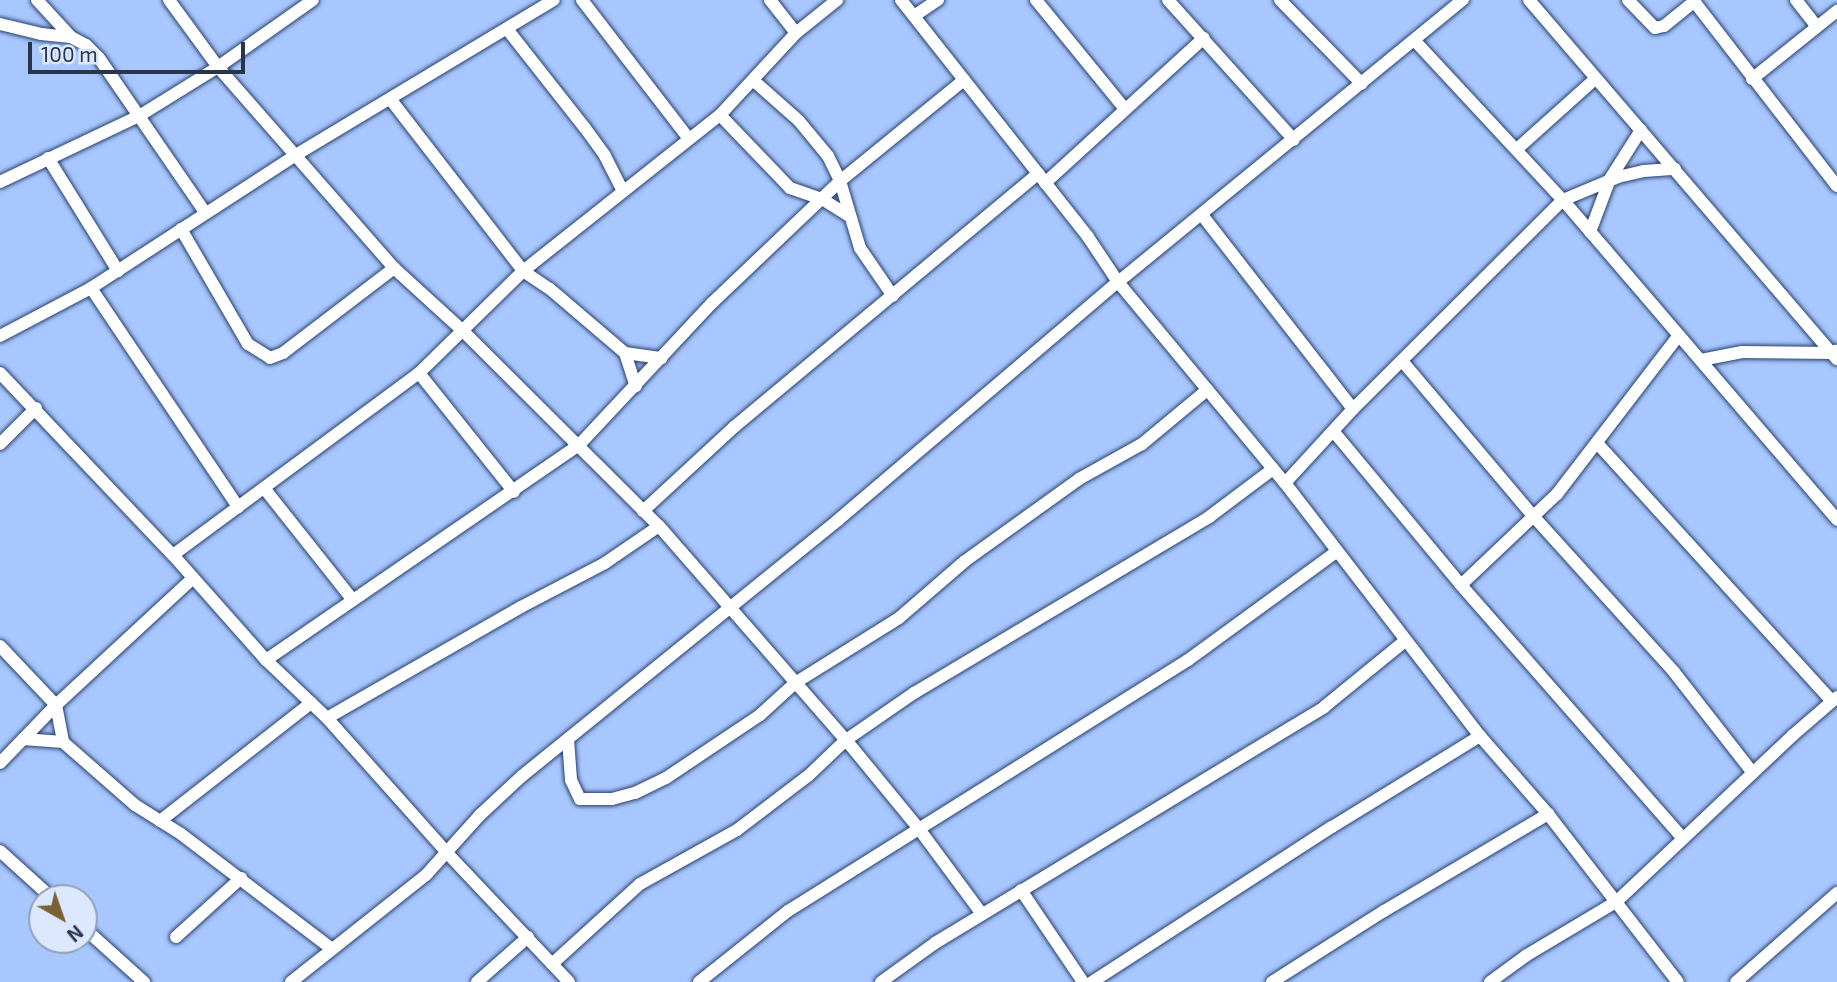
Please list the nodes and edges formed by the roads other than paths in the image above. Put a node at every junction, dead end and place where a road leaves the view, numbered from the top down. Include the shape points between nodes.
1 (37, 0) edge
2 (169, 0) edge
3 (313, 0) edge
4 (554, 0) edge
5 (582, 0) edge
6 (770, 0) edge
7 (837, 0) edge
8 (901, 0) edge
9 (938, 0) edge
10 (1036, 0) edge
11 (1168, 0) edge
12 (1280, 0) edge
13 (1463, 0) edge
14 (1530, 0) edge
15 (1628, 0) edge
16 (1796, 0) edge
17 (1694, 1) edge
18 (1836, 15) edge
19 (914, 16) junction
20 (0, 24) edge
21 (1817, 27) junction
22 (508, 29) junction
23 (796, 33) junction
24 (71, 37) junction
25 (1204, 38) junction
26 (1415, 41) junction
27 (218, 67) junction
28 (1595, 79) junction
29 (1752, 79) junction
30 (964, 80) junction
31 (754, 81) junction
32 (1362, 84) junction
33 (391, 100) junction
34 (1125, 109) junction
35 (720, 115) junction
36 (139, 116) junction
37 (1642, 131) junction
38 (689, 139) junction
39 (1294, 140) junction
40 (1517, 149) junction
41 (294, 156) junction
42 (48, 158) junction
43 (1675, 169) junction
44 (1042, 178) junction
45 (1610, 180) junction
46 (840, 181) junction
47 (1836, 182) edge
48 (0, 183) edge
49 (622, 190) junction
50 (822, 199) junction
51 (1563, 200) junction
52 (205, 212) junction
53 (848, 215) junction
54 (1202, 215) junction
55 (181, 229) junction
56 (1590, 232) junction
57 (394, 268) junction
58 (118, 271) junction
59 (523, 271) junction
60 (1118, 282) junction
61 (90, 288) junction
62 (893, 296) junction
63 (463, 331) junction
64 (1679, 335) junction
65 (0, 336) edge
66 (625, 353) junction
67 (1835, 354) edge
68 (662, 358) junction
69 (1701, 360) junction
70 (1403, 362) junction
71 (0, 373) edge
72 (419, 373) junction
73 (636, 386) junction
74 (1207, 390) junction
75 (36, 408) junction
76 (1353, 409) junction
77 (1334, 432) junction
78 (1597, 443) junction
79 (0, 444) edge
80 (579, 445) junction
81 (1273, 469) junction
82 (1285, 483) junction
83 (264, 488) junction
84 (514, 492) junction
85 (238, 507) junction
86 (643, 511) junction
87 (1535, 518) junction
88 (1837, 520) edge
89 (659, 526) junction
90 (1336, 552) junction
91 (173, 555) junction
92 (193, 578) junction
93 (1461, 585) junction
94 (352, 599) junction
95 (730, 606) junction
96 (1405, 641) junction
97 (0, 646) edge
98 (266, 660) junction
99 (795, 684) junction
100 (1835, 699) edge
101 (311, 703) junction
102 (56, 705) junction
103 (327, 719) junction
104 (1480, 736) junction
105 (23, 739) junction
106 (568, 739) junction
107 (846, 740) junction
108 (63, 742) junction
109 (0, 763) edge
110 (1753, 773) junction
111 (1548, 814) junction
112 (160, 821) junction
113 (919, 828) junction
114 (1683, 839) junction
115 (0, 851) edge
116 (448, 854) junction
117 (241, 878) junction
118 (37, 884) edge
119 (1021, 890) junction
120 (1837, 893) edge
121 (1616, 902) junction
122 (982, 914) junction
123 (176, 937) dead end
124 (528, 937) junction
125 (98, 941) edge
126 (332, 949) junction
127 (552, 964) junction
128 (144, 982) edge
129 (291, 982) edge
130 (477, 982) edge
131 (569, 982) edge
132 (699, 982) edge
133 (881, 982) edge
134 (1083, 982) edge
135 (1092, 982) edge
136 (1272, 982) edge
137 (1490, 982) edge
138 (1678, 982) edge
139 (1736, 982) edge

1 - 24 street
2 - 27 street
3 - 27 street
4 - 22 street
5 - 38 street
6 - 23 street
7 - 23 street
8 - 19 street
9 - 19 street
10 - 34 street
11 - 25 street
12 - 32 street
13 - 26 street
14 - 28 street
15 - 17 street via 1654,28 1664,26
16 - 21 street
17 - 29 street
18 - 21 street
19 - 30 street
20 - 24 street
21 - 29 street
22 - 33 street
22 - 49 street via 605,156
23 - 31 street
24 - 36 street via 99,58
25 - 34 street
25 - 39 street
26 - 32 street
26 - 40 street
27 - 36 street
27 - 41 street
28 - 37 street
28 - 40 street
29 - 47 street
30 - 44 street
30 - 46 street
31 - 35 street
31 - 46 street via 818,142
32 - 39 street
33 - 41 street
33 - 59 street
34 - 44 street
35 - 38 street
35 - 50 street via 790,188
36 - 42 street
36 - 52 street
37 - 43 street
37 - 45 street
38 - 49 street
39 - 54 street
40 - 51 street
41 - 52 street
41 - 57 street
42 - 48 street
42 - 58 street
43 - 45 street via 1644,170
43 - 67 street
44 - 60 street
44 - 62 street
45 - 51 street
45 - 56 street
46 - 50 street
46 - 53 street
49 - 59 street
50 - 53 street
50 - 68 street via 712,303
51 - 56 street
51 - 70 street
52 - 55 street
53 - 62 street via 860,247
54 - 60 street
54 - 76 street
55 - 57 street via 247,344 270,358 283,353
55 - 58 street
56 - 64 street
57 - 63 street
58 - 61 street
59 - 63 street
59 - 66 street
60 - 74 street
60 - 95 street
61 - 65 street
61 - 85 street
62 - 86 street via 734,426
63 - 72 street
63 - 80 street
64 - 69 street
64 - 78 street
66 - 68 street
66 - 73 street
67 - 69 street via 1742,352
68 - 73 street
69 - 88 street
70 - 76 street
70 - 87 street
71 - 75 street
72 - 83 street
72 - 84 street
73 - 80 street
74 - 81 street
74 - 99 street via 1142,444 1079,479 975,554 899,618
75 - 79 street
75 - 91 street
76 - 77 street
77 - 82 street
77 - 93 street
78 - 87 street
78 - 100 street
80 - 84 street
80 - 86 street
81 - 82 street
81 - 107 street via 1209,517 969,658
82 - 90 street
83 - 85 street
83 - 94 street
84 - 94 street
85 - 91 street
86 - 89 street
87 - 93 street
87 - 110 street via 1674,672
89 - 95 street
89 - 103 street via 605,563
90 - 96 street
90 - 113 street via 1188,660
91 - 92 street
92 - 98 street
92 - 102 street
93 - 114 street
94 - 98 street
95 - 99 street
95 - 106 street
96 - 104 street
96 - 119 street via 1324,707
97 - 102 street
98 - 101 street
99 - 106 street via 709,750 645,788 612,799 580,799 574,792
99 - 107 street
100 - 110 street
101 - 103 street
101 - 112 street
102 - 105 street
102 - 108 street
103 - 116 street
104 - 111 street
104 - 135 street
105 - 108 street
105 - 109 street
106 - 116 street via 480,815
107 - 113 street
107 - 127 street via 808,776 737,830 640,884
108 - 112 street
110 - 114 street
111 - 121 street
111 - 136 street
112 - 117 street
113 - 122 street
113 - 132 street via 788,911
114 - 121 street
115 - 118 street
116 - 124 street
116 - 126 street
117 - 123 street
117 - 126 street
119 - 122 street
119 - 134 street
120 - 139 street
121 - 137 street
121 - 138 street
122 - 133 street
124 - 127 street
124 - 130 street
125 - 128 street
126 - 129 street
127 - 131 street

